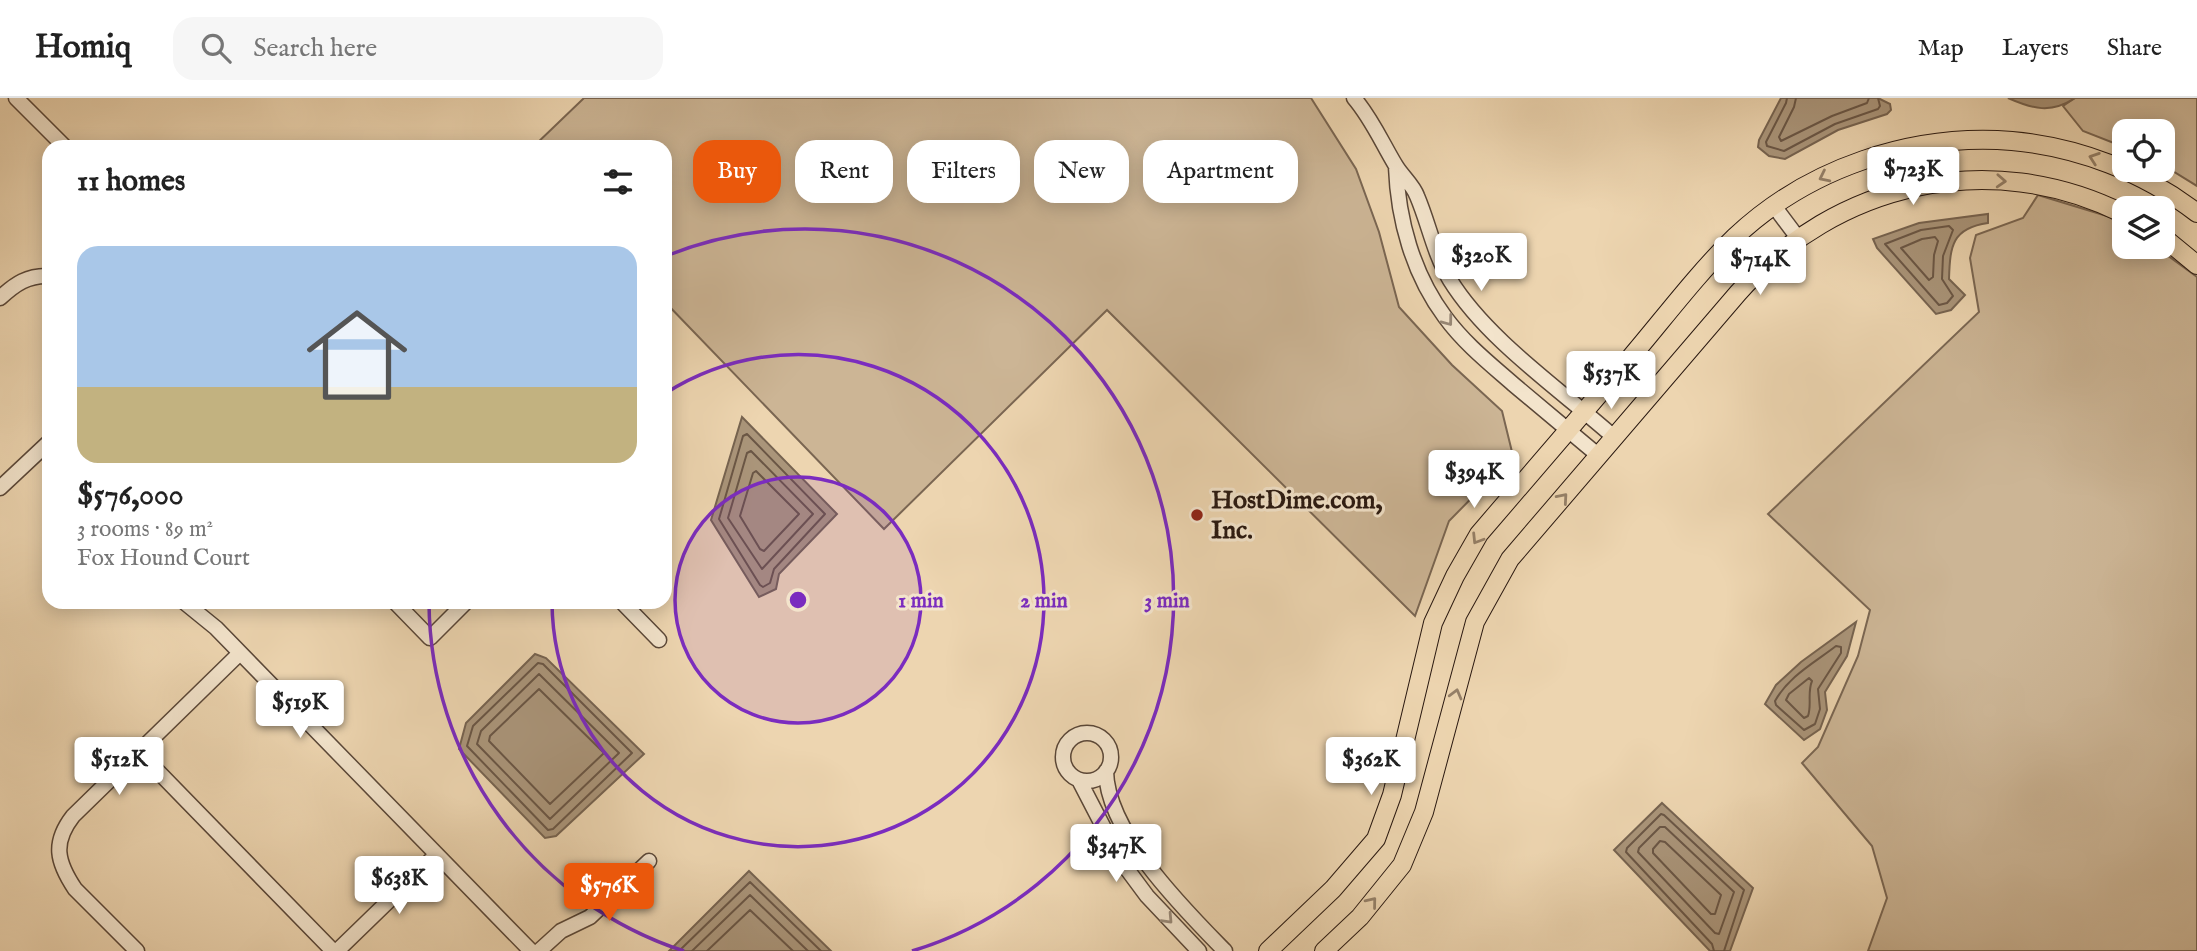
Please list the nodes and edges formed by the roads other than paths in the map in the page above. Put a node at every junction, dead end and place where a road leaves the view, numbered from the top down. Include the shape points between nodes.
1 (16, 98) edge
2 (1354, 98) edge
3 (58, 140) edge
4 (1396, 166) junction
5 (1774, 206) junction
6 (2112, 209) edge
7 (2197, 213) edge
8 (1798, 238) junction
9 (2175, 247) edge
10 (2197, 265) edge
11 (42, 275) edge
12 (0, 298) edge
13 (1585, 411) junction
14 (1568, 430) junction
15 (1615, 438) junction
16 (42, 449) edge
17 (1599, 456) junction
18 (0, 488) edge
19 (193, 609) edge
20 (403, 609) edge
21 (459, 609) edge
22 (628, 609) edge
23 (659, 640) dead end
24 (240, 653) junction
25 (140, 752) junction
26 (1106, 771) junction
27 (1079, 780) junction
28 (436, 855) junction
29 (649, 861) dead end
30 (137, 951) edge
31 (335, 951) edge
32 (531, 951) edge
33 (539, 951) edge
34 (1199, 951) edge
35 (1225, 951) edge
36 (1268, 951) edge
37 (1324, 951) edge

1 - 3 street
2 - 4 street
4 - 13 street via 1417,194 1436,252 1468,306
4 -> 14 street via 1397,200 1406,236 1427,290 1443,315 1469,346
7 -> 5 main road via 2138,176 2095,159 2036,144 1983,140 1931,144 1875,156 1820,178
5 - 8 street
5 - 13 main road via 1723,250
8 -> 6 main road via 1866,201 1952,181 2040,185
8 - 15 main road via 1750,279
9 - 10 main road
11 - 12 street via 15,283
13 - 14 main road
13 - 15 street
14 - 17 street
14 -> 36 main road via 1479,534 1433,623 1392,795 1376,839 1333,889
15 - 17 main road
16 - 18 street
37 -> 17 main road via 1360,917 1402,865 1424,812 1475,622 1510,559
19 - 24 street
20 - 21 street via 430,638
22 - 23 street
24 - 25 street
24 - 28 street
25 - 30 street via 73,816 64,828 59,853 61,867 75,889
25 - 31 street
26 - 27 street via 1093,780
26 - 27 street via 1111,762 1107,742 1084,732 1070,739 1063,755 1066,769
26 - 35 street via 1106,785 1134,844 1164,887
27 -> 34 street via 1121,861 1154,905
28 - 31 street
28 - 32 street
29 - 33 street via 590,917 561,931

